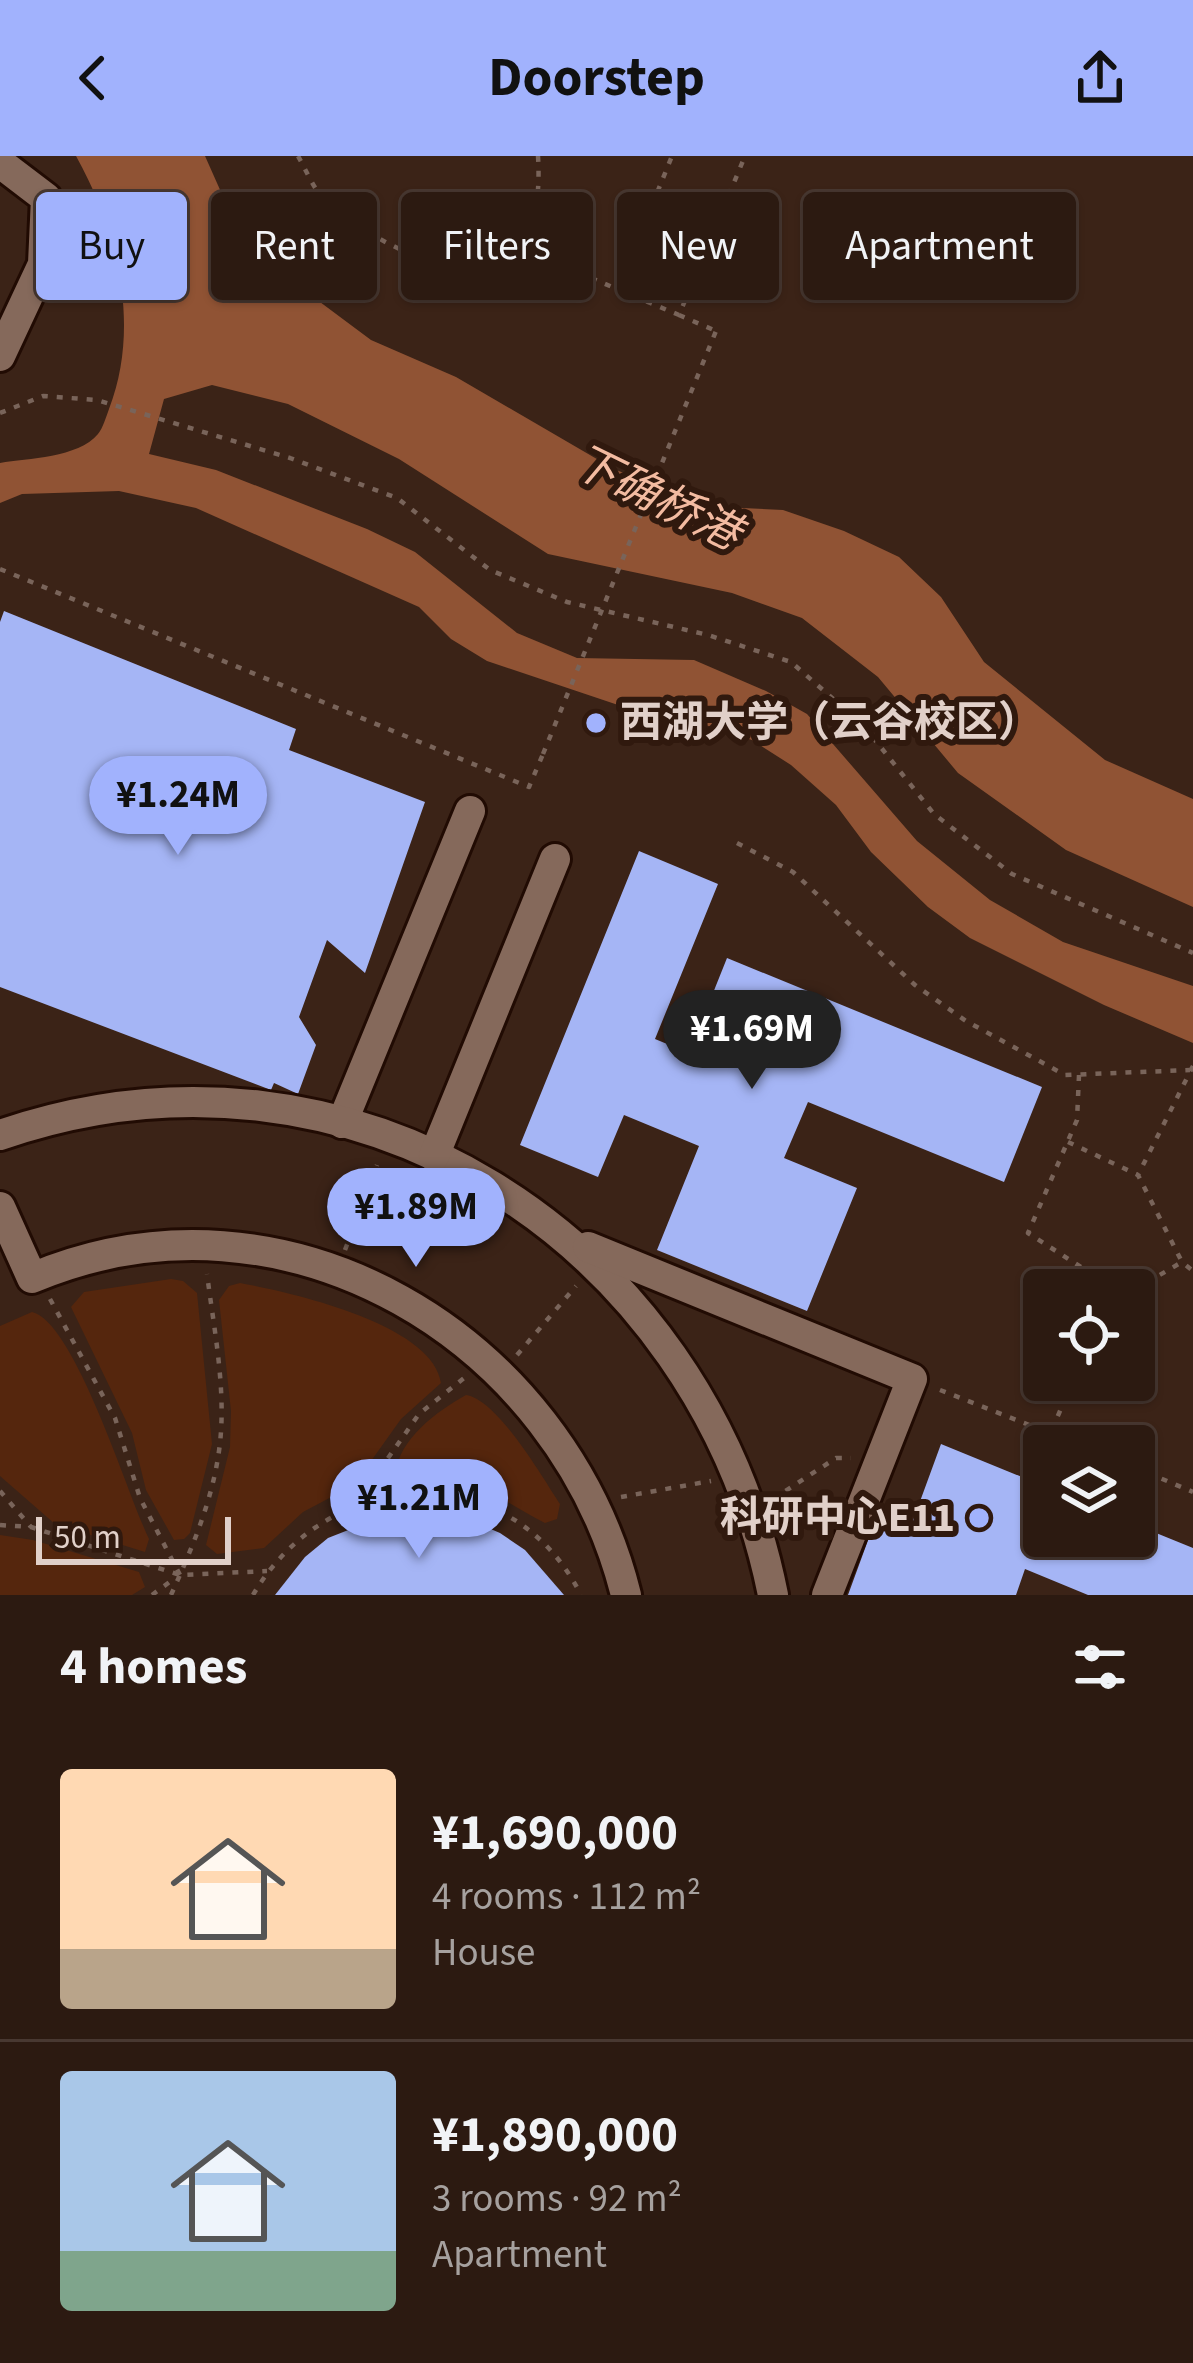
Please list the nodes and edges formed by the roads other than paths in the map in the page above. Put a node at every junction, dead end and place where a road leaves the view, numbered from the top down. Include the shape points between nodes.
1 (0, 163) edge
2 (0, 356) edge
3 (470, 811) dead end
4 (555, 859) dead end
5 (342, 1123) junction
6 (0, 1135) edge
7 (434, 1156) junction
8 (0, 1207) edge
9 (567, 1239) junction
10 (626, 1595) edge
11 (773, 1595) edge
12 (827, 1595) edge

1 - 2 street via 46,198 43,264
3 - 5 street
4 - 7 street
5 - 6 street via 246,1106 149,1105
5 - 7 street
7 - 9 street
8 - 10 street via 32,1277 118,1254 203,1247 337,1272 399,1298 492,1364 551,1428 594,1501
9 - 11 street via 629,1298 688,1375 740,1476
9 - 12 street via 912,1379

